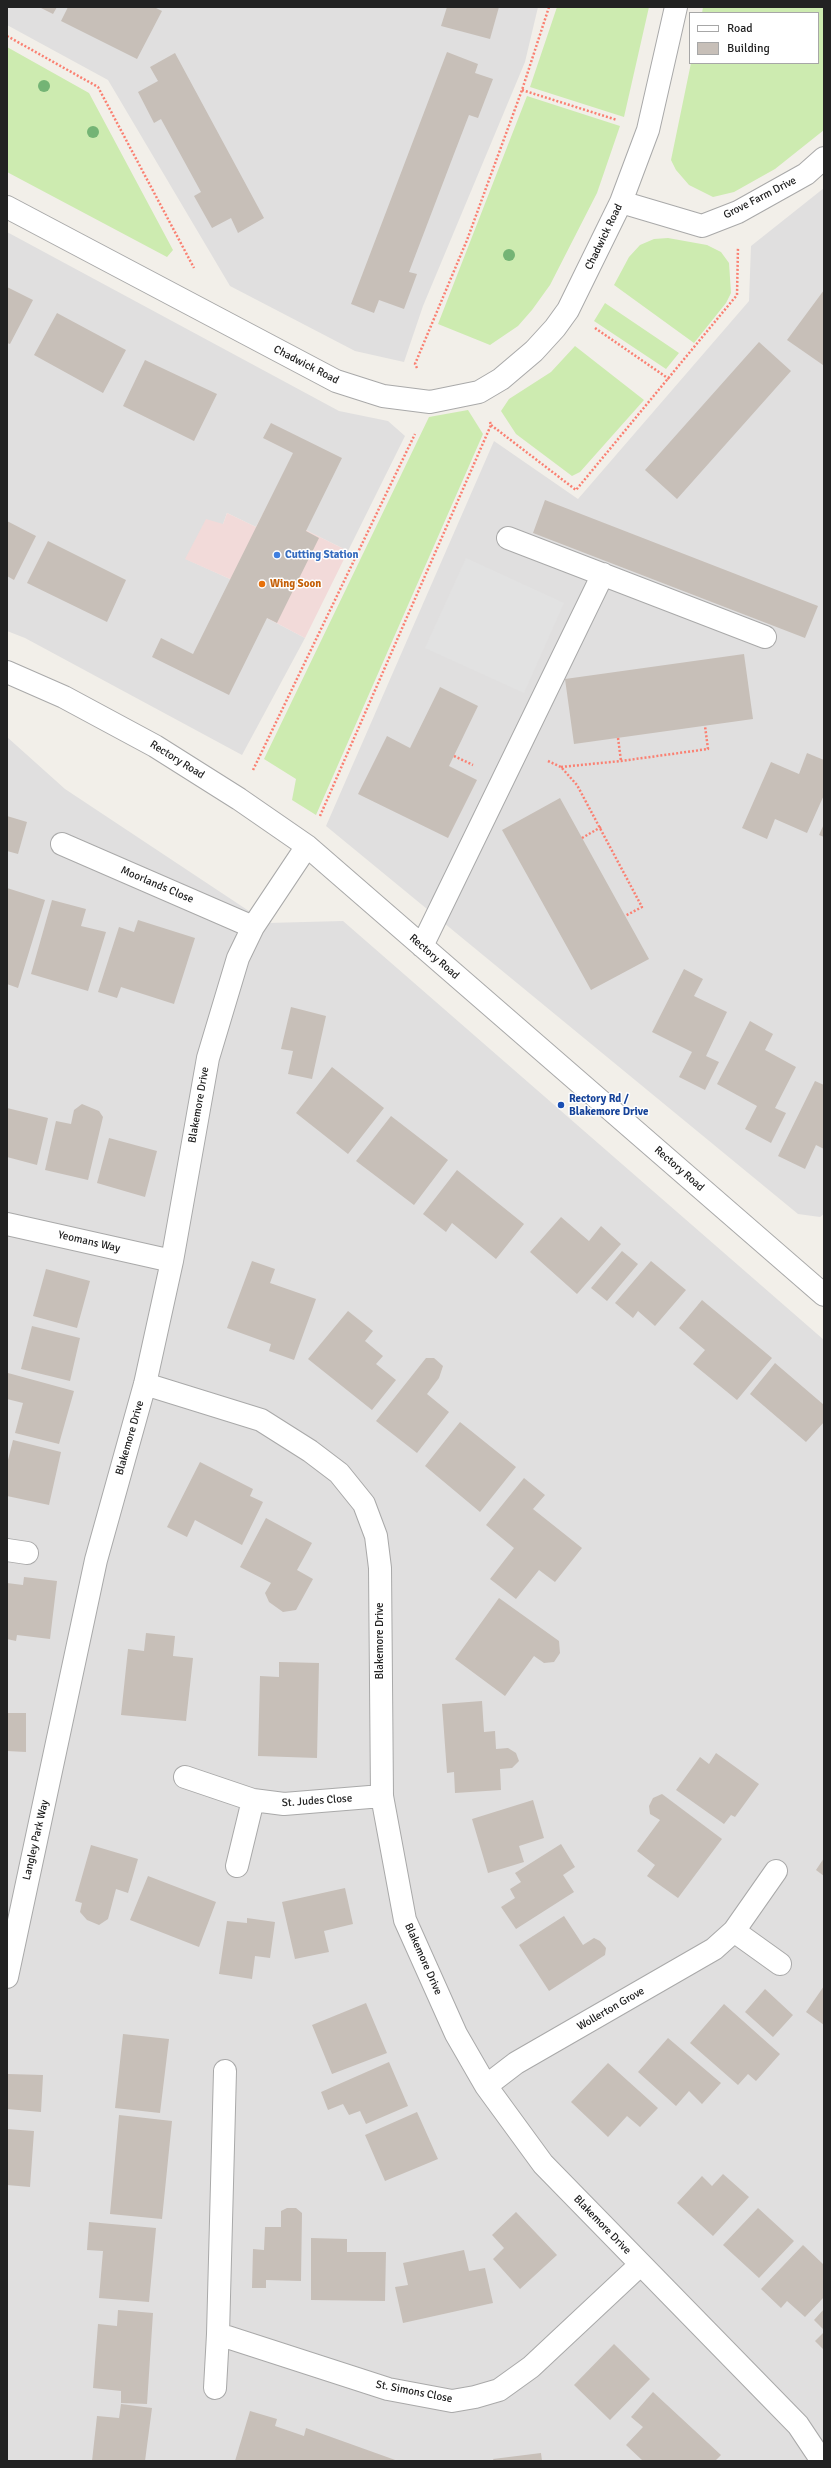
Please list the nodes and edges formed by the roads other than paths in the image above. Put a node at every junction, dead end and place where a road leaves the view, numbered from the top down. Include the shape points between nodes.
1 (676, 7) edge
2 (824, 158) edge
3 (621, 202) junction
4 (7, 207) edge
5 (508, 538) dead end
6 (602, 574) junction
7 (765, 637) dead end
8 (7, 672) edge
9 (62, 844) dead end
10 (307, 846) junction
11 (252, 927) junction
12 (422, 946) junction
13 (7, 1224) edge
14 (172, 1261) junction
15 (824, 1294) edge
16 (145, 1384) junction
17 (66, 1704) joint
18 (185, 1777) dead end
19 (382, 1796) junction
20 (253, 1800) junction
21 (237, 1866) dead end
22 (776, 1871) dead end
23 (14, 1908) edge
24 (734, 1931) junction
25 (780, 1964) dead end
26 (7, 1977) edge
27 (225, 2071) dead end
28 (486, 2086) junction
29 (640, 2265) junction
30 (218, 2334) junction
31 (215, 2388) dead end
32 (821, 2457) edge

1 - 3 street, Chadwick Road via 648,130
2 - 3 street, Grove Farm Drive via 806,174 738,212 702,226
3 - 4 street, Chadwick Road via 568,310 534,351 479,392 430,402 383,396 336,381
5 - 6 street
6 - 7 street
6 - 12 street
8 - 10 street, Rectory Road via 64,697 155,746
9 - 11 street, Moorlands Close
10 - 11 street, Blakemore Drive
10 - 12 street, Rectory Road
11 - 14 street, Blakemore Drive via 238,958 208,1058
12 - 15 street, Rectory Road
13 - 14 street, Yeomans Way
14 - 16 street, Blakemore Drive
16 - 17 street, Blakemore Drive via 96,1560
16 - 19 street, Blakemore Drive via 261,1420 310,1451 338,1473 364,1504 376,1536 380,1568
17 - 23 street, Langley Park Way
18 - 20 street, St. Judes Close
19 - 20 street, St. Judes Close via 284,1804
19 - 28 street, Blakemore Drive via 405,1920 456,2034
20 - 21 street
22 - 24 street, Wollerton Grove
23 - 26 street, Langley Park Way
24 - 25 street
24 - 28 street, Wollerton Grove via 714,1949 516,2063
27 - 30 street
28 - 29 street, Blakemore Drive via 543,2164
29 - 30 street, St. Simons Close via 531,2367 499,2390 452,2401 388,2389
29 - 32 street, Blakemore Drive via 798,2425
30 - 31 street

